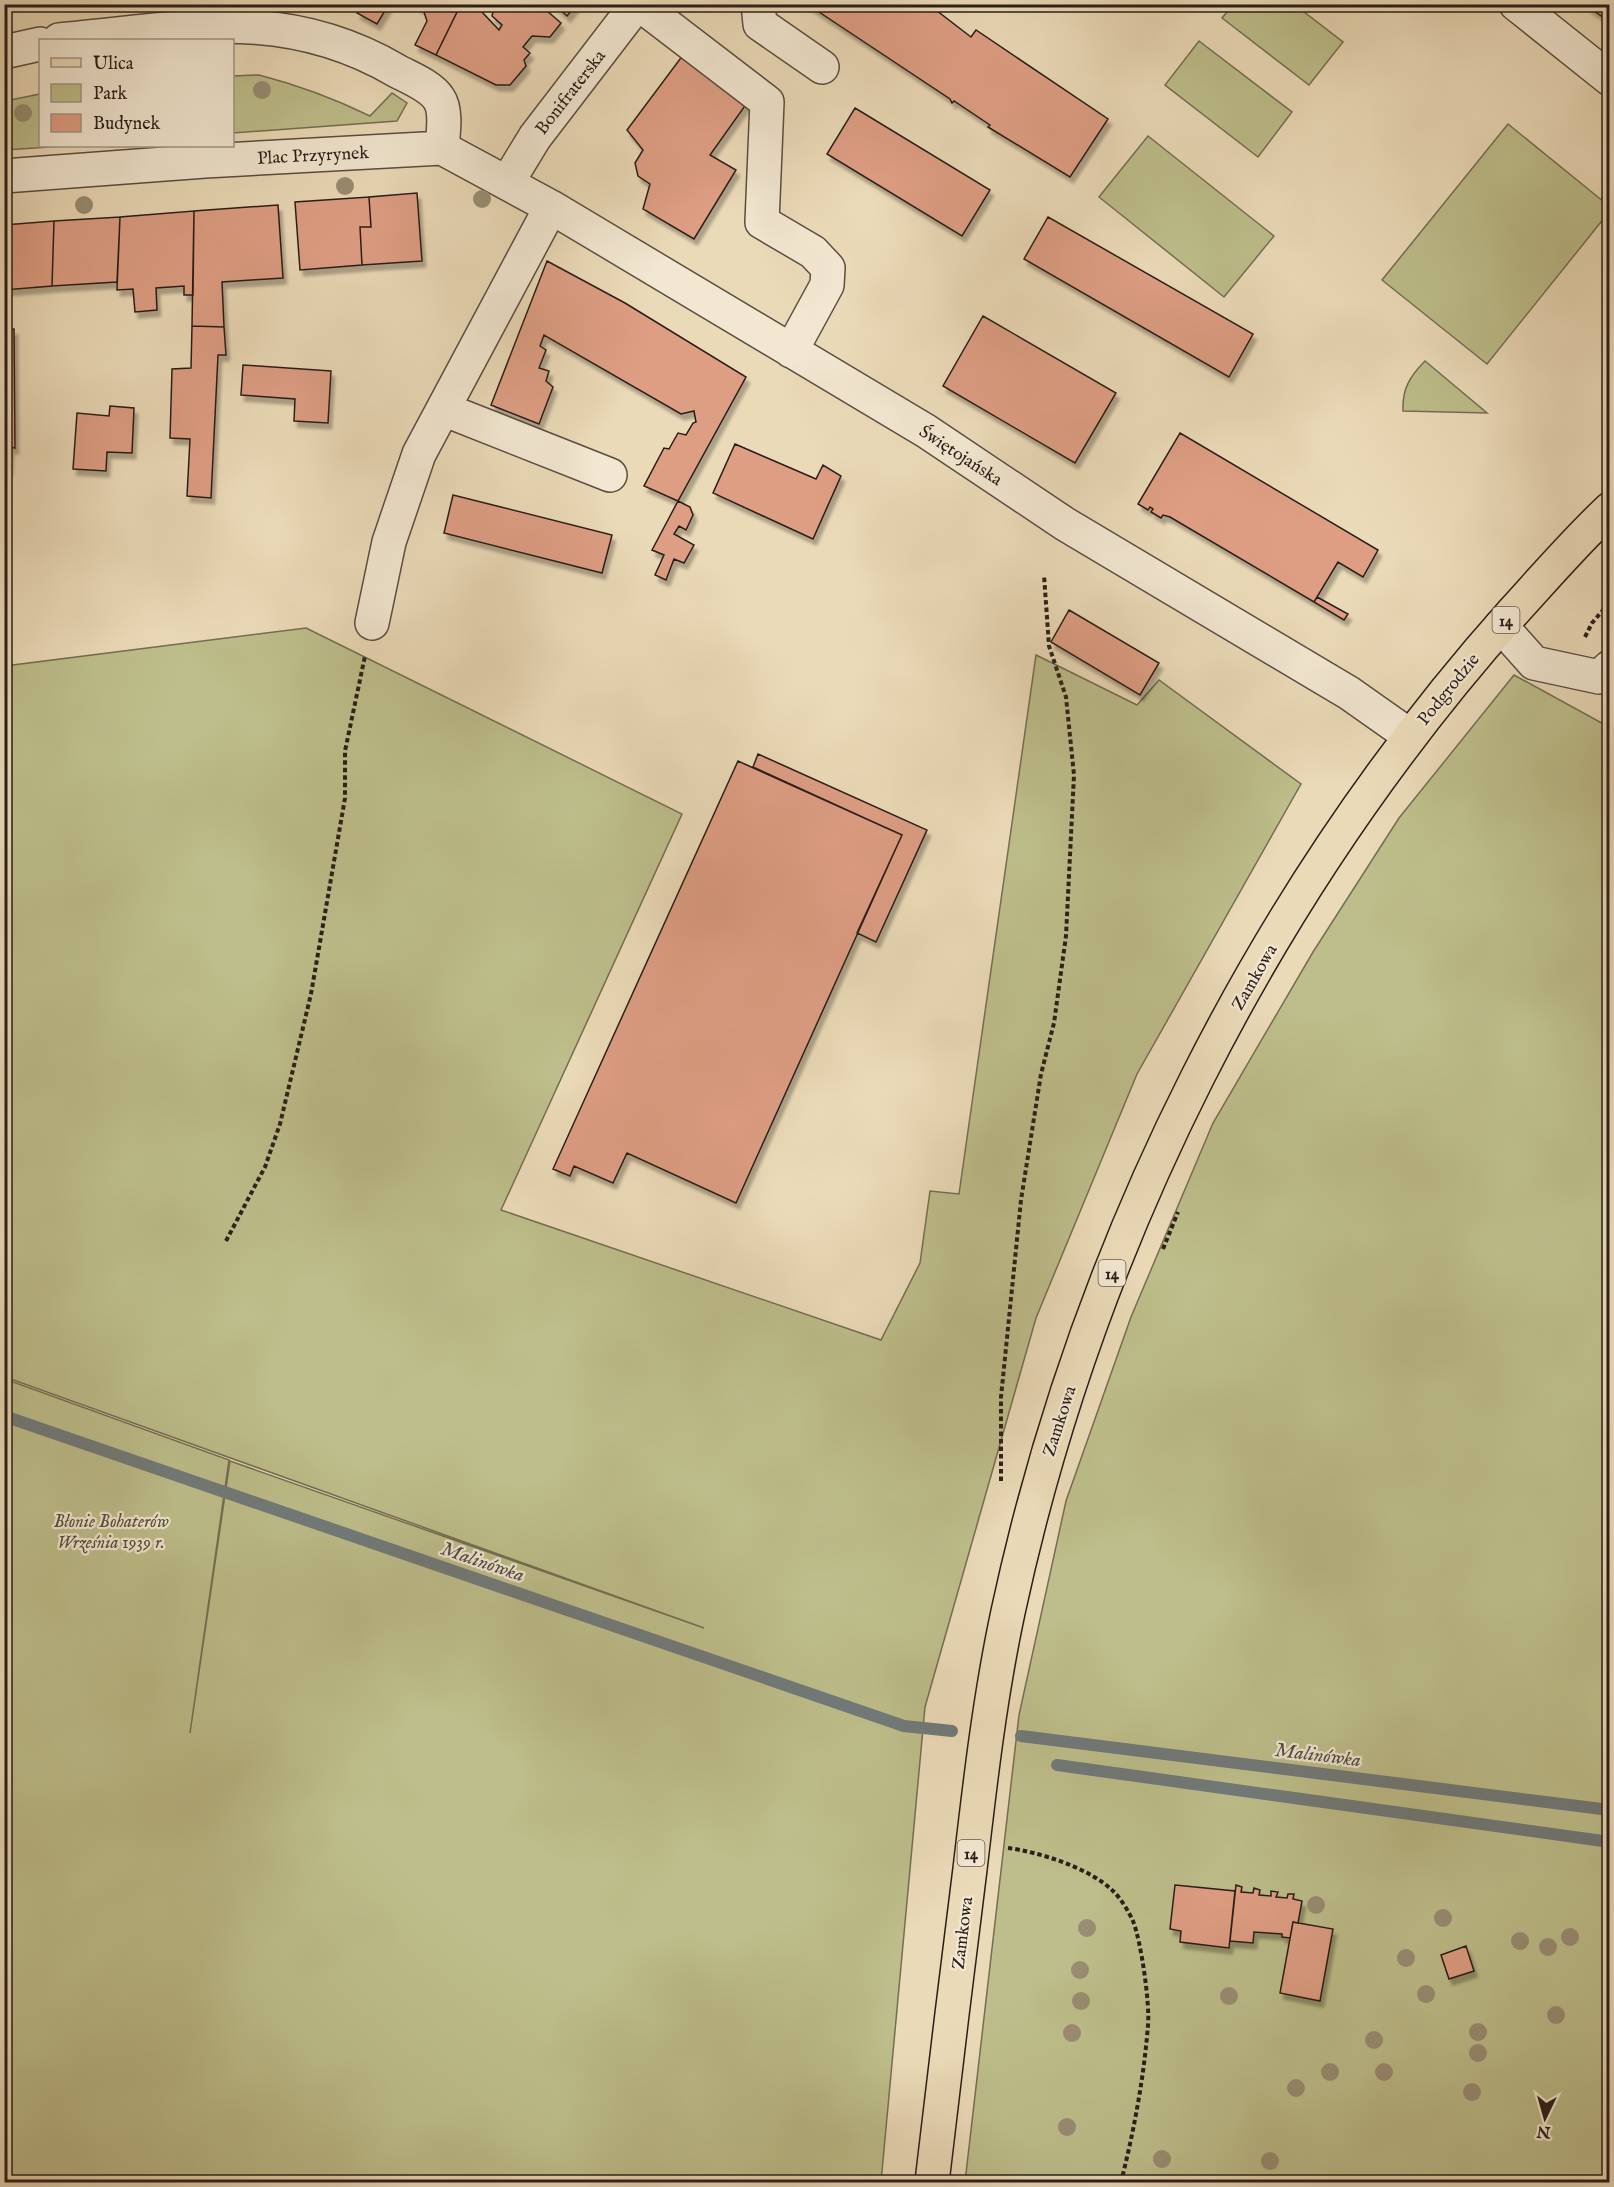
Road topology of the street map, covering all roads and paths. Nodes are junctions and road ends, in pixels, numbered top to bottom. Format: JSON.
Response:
{"nodes":[{"id":1,"x":638,"y":4,"type":"edge"},
{"id":2,"x":758,"y":4,"type":"edge"},
{"id":3,"x":1516,"y":4,"type":"edge"},
{"id":4,"x":69,"y":39,"type":"edge"},
{"id":5,"x":39,"y":44,"type":"edge"},
{"id":6,"x":4,"y":52,"type":"edge"},
{"id":7,"x":822,"y":67,"type":"dead end"},
{"id":8,"x":1610,"y":80,"type":"edge"},
{"id":9,"x":442,"y":148,"type":"junction"},
{"id":10,"x":4,"y":176,"type":"edge"},
{"id":11,"x":507,"y":183,"type":"junction"},
{"id":12,"x":551,"y":207,"type":"junction"},
{"id":13,"x":791,"y":351,"type":"junction"},
{"id":14,"x":443,"y":409,"type":"junction"},
{"id":15,"x":610,"y":476,"type":"dead end"},
{"id":16,"x":1610,"y":509,"type":"edge"},
{"id":17,"x":1044,"y":575,"type":"dead end"},
{"id":18,"x":372,"y":623,"type":"joint"},
{"id":19,"x":1501,"y":626,"type":"junction"},
{"id":20,"x":1610,"y":667,"type":"edge"},
{"id":21,"x":1410,"y":736,"type":"junction"},
{"id":22,"x":1180,"y":1207,"type":"dead end"},
{"id":23,"x":226,"y":1240,"type":"dead end"},
{"id":24,"x":1159,"y":1259,"type":"dead end"},
{"id":25,"x":1001,"y":1486,"type":"dead end"},
{"id":26,"x":973,"y":1843,"type":"junction"},
{"id":27,"x":932,"y":2182,"type":"edge"},
{"id":28,"x":1121,"y":2182,"type":"edge"}],
"edges":[{"from":1,"to":11,"type":"street","name":"Bonifraterska"},
{"from":1,"to":13,"type":"street"},
{"from":2,"to":7,"type":"street"},
{"from":3,"to":8,"type":"street"},
{"from":4,"to":9,"type":"street"},
{"from":5,"to":6,"type":"street"},
{"from":9,"to":10,"type":"street","name":"Plac Przyrynek"},
{"from":9,"to":11,"type":"street"},
{"from":11,"to":12,"type":"street","name":"Świętojańska"},
{"from":12,"to":13,"type":"street","name":"Świętojańska"},
{"from":12,"to":14,"type":"street"},
{"from":13,"to":21,"type":"street","name":"Świętojańska"},
{"from":14,"to":15,"type":"street"},
{"from":14,"to":18,"type":"street"},
{"from":16,"to":19,"type":"main road","name":"Podgrodzie","number":"14"},
{"from":17,"to":25,"type":"path"},
{"from":18,"to":23,"type":"path"},
{"from":19,"to":20,"type":"street"},
{"from":19,"to":21,"type":"main road","name":"Podgrodzie","number":"14"},
{"from":21,"to":26,"type":"main road","name":"Zamkowa","number":"14"},
{"from":22,"to":24,"type":"path"},
{"from":26,"to":27,"type":"main road","name":"Zamkowa","number":"14"},
{"from":26,"to":28,"type":"path"}]}
